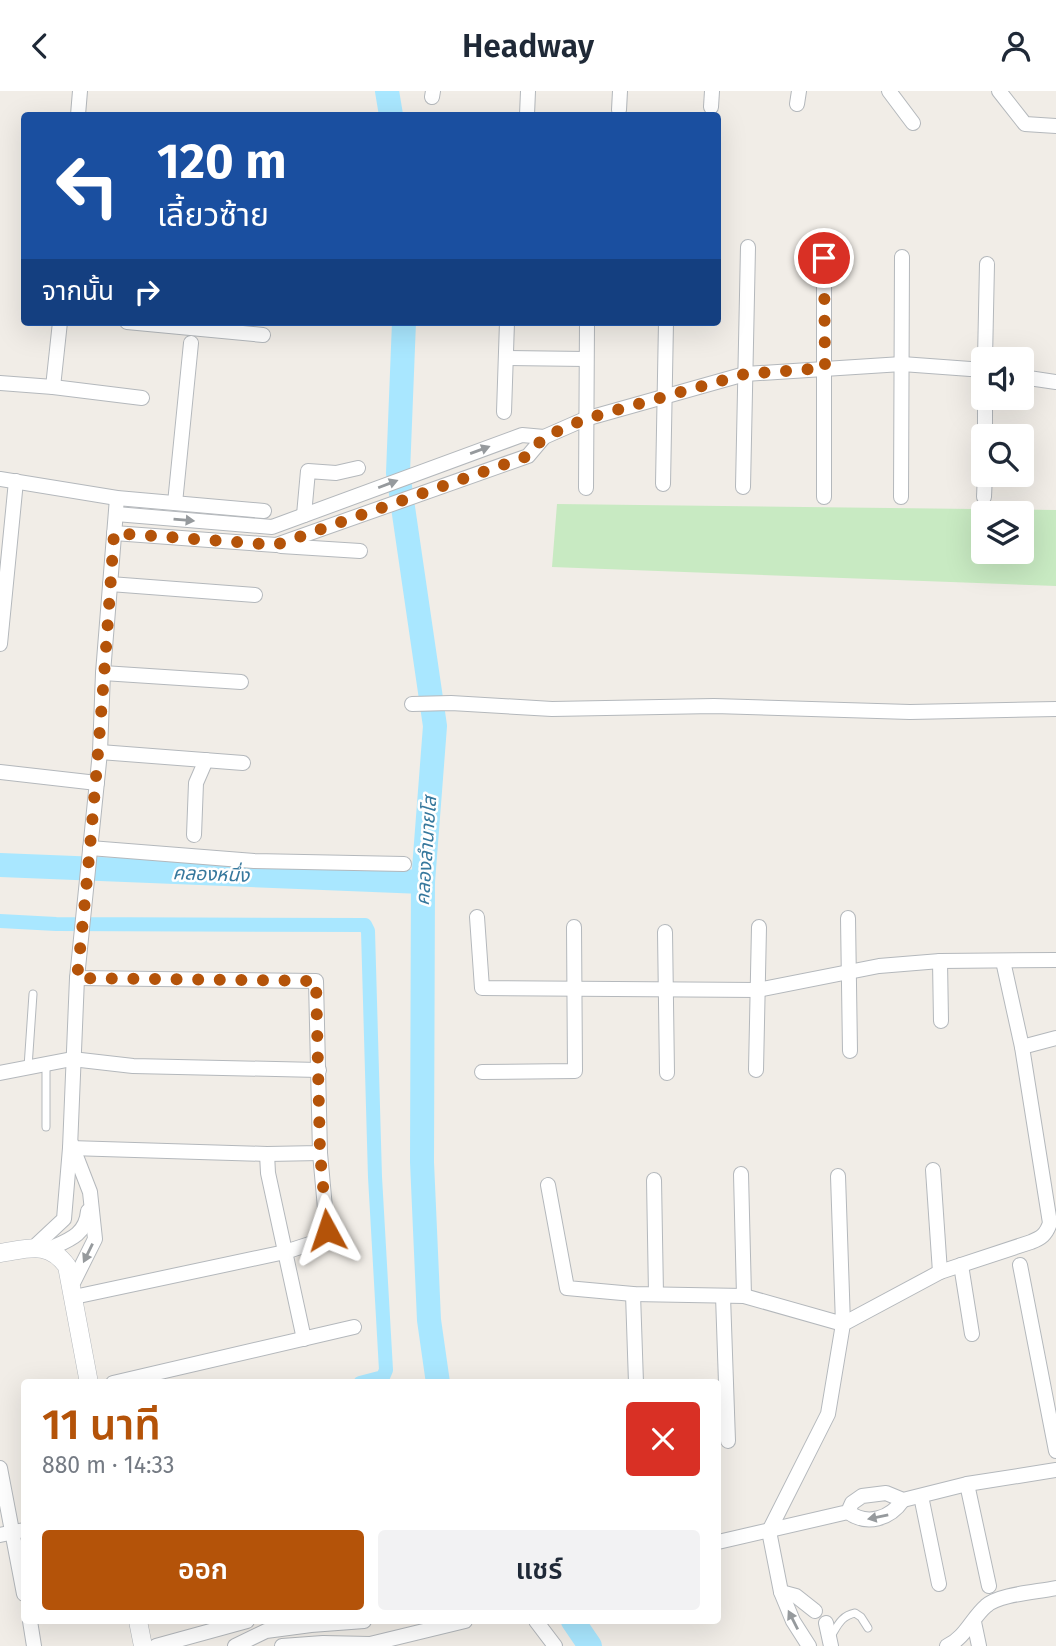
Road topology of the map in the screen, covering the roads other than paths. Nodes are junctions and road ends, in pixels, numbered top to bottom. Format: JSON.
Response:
{"nodes":[{"id":1,"x":79,"y":91,"type":"edge"},
{"id":2,"x":528,"y":91,"type":"edge"},
{"id":3,"x":620,"y":91,"type":"edge"},
{"id":4,"x":712,"y":91,"type":"edge"},
{"id":5,"x":889,"y":91,"type":"edge"},
{"id":6,"x":999,"y":91,"type":"edge"},
{"id":7,"x":711,"y":107,"type":"dead end"},
{"id":8,"x":619,"y":110,"type":"dead end"},
{"id":9,"x":78,"y":112,"type":"edge"},
{"id":10,"x":527,"y":112,"type":"edge"},
{"id":11,"x":913,"y":123,"type":"dead end"},
{"id":12,"x":1056,"y":126,"type":"edge"},
{"id":13,"x":748,"y":247,"type":"dead end"},
{"id":14,"x":902,"y":257,"type":"dead end"},
{"id":15,"x":824,"y":258,"type":"dead end"},
{"id":16,"x":987,"y":264,"type":"dead end"},
{"id":17,"x":60,"y":326,"type":"edge"},
{"id":18,"x":169,"y":326,"type":"edge"},
{"id":19,"x":507,"y":326,"type":"edge"},
{"id":20,"x":587,"y":326,"type":"edge"},
{"id":21,"x":666,"y":326,"type":"edge"},
{"id":22,"x":263,"y":335,"type":"dead end"},
{"id":23,"x":191,"y":343,"type":"dead end"},
{"id":24,"x":985,"y":347,"type":"edge"},
{"id":25,"x":506,"y":358,"type":"junction"},
{"id":26,"x":586,"y":359,"type":"junction"},
{"id":27,"x":902,"y":364,"type":"junction"},
{"id":28,"x":825,"y":368,"type":"junction"},
{"id":29,"x":971,"y":369,"type":"edge"},
{"id":30,"x":745,"y":374,"type":"junction"},
{"id":31,"x":1034,"y":379,"type":"edge"},
{"id":32,"x":0,"y":383,"type":"edge"},
{"id":33,"x":1056,"y":383,"type":"edge"},
{"id":34,"x":52,"y":387,"type":"junction"},
{"id":35,"x":664,"y":396,"type":"junction"},
{"id":36,"x":142,"y":398,"type":"dead end"},
{"id":37,"x":504,"y":412,"type":"dead end"},
{"id":38,"x":585,"y":419,"type":"junction"},
{"id":39,"x":544,"y":437,"type":"junction"},
{"id":40,"x":358,"y":468,"type":"dead end"},
{"id":41,"x":0,"y":479,"type":"edge"},
{"id":42,"x":16,"y":481,"type":"junction"},
{"id":43,"x":663,"y":484,"type":"dead end"},
{"id":44,"x":743,"y":487,"type":"dead end"},
{"id":45,"x":984,"y":487,"type":"edge"},
{"id":46,"x":586,"y":488,"type":"dead end"},
{"id":47,"x":984,"y":496,"type":"dead end"},
{"id":48,"x":901,"y":497,"type":"dead end"},
{"id":49,"x":117,"y":498,"type":"junction"},
{"id":50,"x":824,"y":498,"type":"dead end"},
{"id":51,"x":176,"y":503,"type":"junction"},
{"id":52,"x":264,"y":511,"type":"dead end"},
{"id":53,"x":116,"y":514,"type":"junction"},
{"id":54,"x":304,"y":515,"type":"junction"},
{"id":55,"x":288,"y":521,"type":"junction"},
{"id":56,"x":114,"y":533,"type":"junction"},
{"id":57,"x":296,"y":538,"type":"junction"},
{"id":58,"x":276,"y":545,"type":"junction"},
{"id":59,"x":360,"y":551,"type":"dead end"},
{"id":60,"x":110,"y":584,"type":"junction"},
{"id":61,"x":255,"y":595,"type":"dead end"},
{"id":62,"x":0,"y":644,"type":"edge"},
{"id":63,"x":103,"y":673,"type":"junction"},
{"id":64,"x":240,"y":682,"type":"dead end"},
{"id":65,"x":412,"y":704,"type":"dead end"},
{"id":66,"x":1056,"y":709,"type":"edge"},
{"id":67,"x":100,"y":752,"type":"junction"},
{"id":68,"x":206,"y":760,"type":"junction"},
{"id":69,"x":243,"y":763,"type":"dead end"},
{"id":70,"x":0,"y":772,"type":"edge"},
{"id":71,"x":97,"y":783,"type":"junction"},
{"id":72,"x":194,"y":835,"type":"dead end"},
{"id":73,"x":90,"y":852,"type":"junction"},
{"id":74,"x":404,"y":864,"type":"dead end"},
{"id":75,"x":477,"y":917,"type":"dead end"},
{"id":76,"x":848,"y":918,"type":"dead end"},
{"id":77,"x":574,"y":927,"type":"dead end"},
{"id":78,"x":760,"y":927,"type":"dead end"},
{"id":79,"x":665,"y":932,"type":"dead end"},
{"id":80,"x":1056,"y":960,"type":"edge"},
{"id":81,"x":940,"y":961,"type":"junction"},
{"id":82,"x":1003,"y":961,"type":"junction"},
{"id":83,"x":849,"y":973,"type":"junction"},
{"id":84,"x":77,"y":978,"type":"junction"},
{"id":85,"x":575,"y":989,"type":"junction"},
{"id":86,"x":665,"y":989,"type":"junction"},
{"id":87,"x":758,"y":990,"type":"junction"},
{"id":88,"x":33,"y":995,"type":"dead end"},
{"id":89,"x":941,"y":1021,"type":"dead end"},
{"id":90,"x":1056,"y":1038,"type":"edge"},
{"id":91,"x":1022,"y":1047,"type":"junction"},
{"id":92,"x":850,"y":1051,"type":"dead end"},
{"id":93,"x":72,"y":1059,"type":"junction"},
{"id":94,"x":46,"y":1064,"type":"junction"},
{"id":95,"x":28,"y":1067,"type":"junction"},
{"id":96,"x":319,"y":1070,"type":"junction"},
{"id":97,"x":756,"y":1070,"type":"dead end"},
{"id":98,"x":482,"y":1072,"type":"dead end"},
{"id":99,"x":0,"y":1073,"type":"edge"},
{"id":100,"x":667,"y":1073,"type":"dead end"},
{"id":101,"x":46,"y":1127,"type":"dead end"},
{"id":102,"x":71,"y":1146,"type":"junction"},
{"id":103,"x":320,"y":1153,"type":"junction"},
{"id":104,"x":267,"y":1154,"type":"junction"},
{"id":105,"x":933,"y":1170,"type":"dead end"},
{"id":106,"x":741,"y":1174,"type":"dead end"},
{"id":107,"x":838,"y":1176,"type":"dead end"},
{"id":108,"x":654,"y":1180,"type":"dead end"},
{"id":109,"x":548,"y":1185,"type":"dead end"},
{"id":110,"x":90,"y":1192,"type":"junction"},
{"id":111,"x":41,"y":1248,"type":"junction"},
{"id":112,"x":285,"y":1252,"type":"junction"},
{"id":113,"x":0,"y":1253,"type":"edge"},
{"id":114,"x":961,"y":1265,"type":"junction"},
{"id":115,"x":1020,"y":1265,"type":"dead end"},
{"id":116,"x":940,"y":1272,"type":"junction"},
{"id":117,"x":73,"y":1291,"type":"junction"},
{"id":118,"x":633,"y":1294,"type":"junction"},
{"id":119,"x":656,"y":1294,"type":"junction"},
{"id":120,"x":723,"y":1296,"type":"junction"},
{"id":121,"x":744,"y":1296,"type":"junction"},
{"id":122,"x":843,"y":1324,"type":"junction"},
{"id":123,"x":354,"y":1327,"type":"dead end"},
{"id":124,"x":972,"y":1334,"type":"dead end"},
{"id":125,"x":304,"y":1339,"type":"junction"},
{"id":126,"x":88,"y":1379,"type":"edge"},
{"id":127,"x":130,"y":1379,"type":"edge"},
{"id":128,"x":636,"y":1379,"type":"edge"},
{"id":129,"x":728,"y":1441,"type":"dead end"},
{"id":130,"x":1056,"y":1451,"type":"edge"},
{"id":131,"x":0,"y":1468,"type":"edge"},
{"id":132,"x":1056,"y":1470,"type":"edge"},
{"id":133,"x":968,"y":1484,"type":"junction"},
{"id":134,"x":921,"y":1496,"type":"junction"},
{"id":135,"x":903,"y":1500,"type":"junction"},
{"id":136,"x":848,"y":1512,"type":"junction"},
{"id":137,"x":769,"y":1531,"type":"junction"},
{"id":138,"x":12,"y":1533,"type":"edge"},
{"id":139,"x":721,"y":1541,"type":"edge"},
{"id":140,"x":21,"y":1579,"type":"edge"},
{"id":141,"x":939,"y":1584,"type":"dead end"},
{"id":142,"x":989,"y":1586,"type":"dead end"},
{"id":143,"x":1056,"y":1588,"type":"edge"},
{"id":144,"x":781,"y":1592,"type":"junction"},
{"id":145,"x":815,"y":1611,"type":"dead end"},
{"id":146,"x":974,"y":1622,"type":"junction"},
{"id":147,"x":30,"y":1624,"type":"edge"},
{"id":148,"x":139,"y":1624,"type":"edge"},
{"id":149,"x":236,"y":1624,"type":"edge"},
{"id":150,"x":324,"y":1624,"type":"edge"},
{"id":151,"x":453,"y":1624,"type":"edge"},
{"id":152,"x":538,"y":1624,"type":"edge"},
{"id":153,"x":868,"y":1628,"type":"dead end"},
{"id":154,"x":829,"y":1635,"type":"edge"},
{"id":155,"x":34,"y":1646,"type":"edge"},
{"id":156,"x":144,"y":1646,"type":"edge"},
{"id":157,"x":156,"y":1646,"type":"edge"},
{"id":158,"x":235,"y":1646,"type":"edge"},
{"id":159,"x":282,"y":1646,"type":"edge"},
{"id":160,"x":555,"y":1646,"type":"edge"},
{"id":161,"x":809,"y":1646,"type":"edge"},
{"id":162,"x":947,"y":1646,"type":"edge"},
{"id":163,"x":979,"y":1646,"type":"edge"}],
"edges":[{"from":1,"to":9,"type":"street"},
{"from":2,"to":10,"type":"street"},
{"from":3,"to":8,"type":"street"},
{"from":4,"to":7,"type":"street"},
{"from":5,"to":11,"type":"street"},
{"from":6,"to":12,"type":"street"},
{"from":13,"to":30,"type":"street"},
{"from":14,"to":27,"type":"street"},
{"from":15,"to":28,"type":"street"},
{"from":16,"to":24,"type":"street"},
{"from":17,"to":34,"type":"street"},
{"from":18,"to":22,"type":"street"},
{"from":19,"to":25,"type":"street"},
{"from":20,"to":26,"type":"street"},
{"from":21,"to":35,"type":"street"},
{"from":23,"to":51,"type":"street"},
{"from":25,"to":26,"type":"street"},
{"from":25,"to":37,"type":"street"},
{"from":26,"to":38,"type":"street"},
{"from":27,"to":28,"type":"street"},
{"from":27,"to":29,"type":"street"},
{"from":27,"to":48,"type":"street"},
{"from":28,"to":30,"type":"street"},
{"from":28,"to":50,"type":"street"},
{"from":30,"to":35,"type":"street"},
{"from":30,"to":44,"type":"street"},
{"from":31,"to":33,"type":"street"},
{"from":32,"to":34,"type":"street"},
{"from":34,"to":36,"type":"street"},
{"from":35,"to":38,"type":"street"},
{"from":35,"to":43,"type":"street"},
{"from":38,"to":39,"type":"street"},
{"from":38,"to":46,"type":"street"},
{"from":54,"to":39,"type":"street","one_way":true},
{"from":39,"to":57,"type":"street"},
{"from":40,"to":54,"type":"street"},
{"from":41,"to":42,"type":"street"},
{"from":42,"to":49,"type":"street"},
{"from":42,"to":62,"type":"street"},
{"from":45,"to":47,"type":"street"},
{"from":49,"to":51,"type":"street"},
{"from":49,"to":53,"type":"street"},
{"from":51,"to":52,"type":"street"},
{"from":53,"to":55,"type":"street","one_way":true},
{"from":53,"to":56,"type":"street"},
{"from":54,"to":55,"type":"street"},
{"from":55,"to":57,"type":"street"},
{"from":56,"to":58,"type":"street"},
{"from":56,"to":60,"type":"street"},
{"from":57,"to":58,"type":"street"},
{"from":58,"to":59,"type":"street"},
{"from":60,"to":61,"type":"street"},
{"from":60,"to":63,"type":"street"},
{"from":63,"to":64,"type":"street"},
{"from":63,"to":67,"type":"street"},
{"from":65,"to":66,"type":"street"},
{"from":67,"to":68,"type":"street"},
{"from":67,"to":71,"type":"street"},
{"from":68,"to":69,"type":"street"},
{"from":68,"to":72,"type":"street"},
{"from":70,"to":71,"type":"street"},
{"from":71,"to":73,"type":"street"},
{"from":73,"to":74,"type":"street"},
{"from":73,"to":84,"type":"street"},
{"from":75,"to":85,"type":"street"},
{"from":76,"to":83,"type":"street"},
{"from":77,"to":85,"type":"street"},
{"from":78,"to":87,"type":"street"},
{"from":79,"to":86,"type":"street"},
{"from":80,"to":82,"type":"street"},
{"from":81,"to":82,"type":"street"},
{"from":81,"to":83,"type":"street"},
{"from":81,"to":89,"type":"street"},
{"from":82,"to":91,"type":"street"},
{"from":83,"to":87,"type":"street"},
{"from":83,"to":92,"type":"street"},
{"from":84,"to":93,"type":"street"},
{"from":84,"to":96,"type":"street"},
{"from":85,"to":86,"type":"street"},
{"from":85,"to":98,"type":"street"},
{"from":86,"to":87,"type":"street"},
{"from":86,"to":100,"type":"street"},
{"from":87,"to":97,"type":"street"},
{"from":88,"to":95,"type":"lane"},
{"from":90,"to":91,"type":"street"},
{"from":91,"to":114,"type":"street"},
{"from":93,"to":94,"type":"street"},
{"from":93,"to":96,"type":"street"},
{"from":93,"to":102,"type":"street"},
{"from":94,"to":95,"type":"street"},
{"from":94,"to":101,"type":"lane"},
{"from":95,"to":99,"type":"street"},
{"from":96,"to":103,"type":"street"},
{"from":102,"to":104,"type":"street"},
{"from":102,"to":110,"type":"street"},
{"from":102,"to":111,"type":"street"},
{"from":103,"to":104,"type":"street"},
{"from":103,"to":112,"type":"street"},
{"from":104,"to":112,"type":"street"},
{"from":105,"to":116,"type":"street"},
{"from":106,"to":121,"type":"street"},
{"from":107,"to":122,"type":"street"},
{"from":108,"to":119,"type":"street"},
{"from":109,"to":118,"type":"street"},
{"from":110,"to":111,"type":"street"},
{"from":110,"to":117,"type":"street","one_way":true},
{"from":111,"to":113,"type":"street"},
{"from":111,"to":117,"type":"street"},
{"from":112,"to":117,"type":"street"},
{"from":112,"to":125,"type":"street"},
{"from":114,"to":116,"type":"street"},
{"from":114,"to":124,"type":"street"},
{"from":115,"to":130,"type":"street"},
{"from":116,"to":122,"type":"street"},
{"from":117,"to":126,"type":"street"},
{"from":118,"to":119,"type":"street"},
{"from":118,"to":128,"type":"street"},
{"from":119,"to":120,"type":"street"},
{"from":120,"to":121,"type":"street"},
{"from":120,"to":129,"type":"street"},
{"from":121,"to":122,"type":"street"},
{"from":122,"to":137,"type":"street"},
{"from":123,"to":125,"type":"street"},
{"from":125,"to":127,"type":"street"},
{"from":131,"to":138,"type":"street"},
{"from":132,"to":133,"type":"street"},
{"from":133,"to":134,"type":"street"},
{"from":133,"to":142,"type":"street"},
{"from":134,"to":135,"type":"street"},
{"from":134,"to":141,"type":"street"},
{"from":135,"to":136,"type":"street"},
{"from":135,"to":136,"type":"street","one_way":true},
{"from":136,"to":137,"type":"street"},
{"from":137,"to":139,"type":"street"},
{"from":137,"to":144,"type":"street"},
{"from":138,"to":140,"type":"street"},
{"from":143,"to":146,"type":"street"},
{"from":144,"to":145,"type":"street"},
{"from":161,"to":144,"type":"street","one_way":true},
{"from":146,"to":162,"type":"street"},
{"from":146,"to":163,"type":"street"},
{"from":147,"to":155,"type":"street"},
{"from":148,"to":156,"type":"street"},
{"from":149,"to":157,"type":"street"},
{"from":150,"to":158,"type":"street"},
{"from":151,"to":159,"type":"street"},
{"from":152,"to":160,"type":"street"},
{"from":153,"to":154,"type":"lane"}]}
